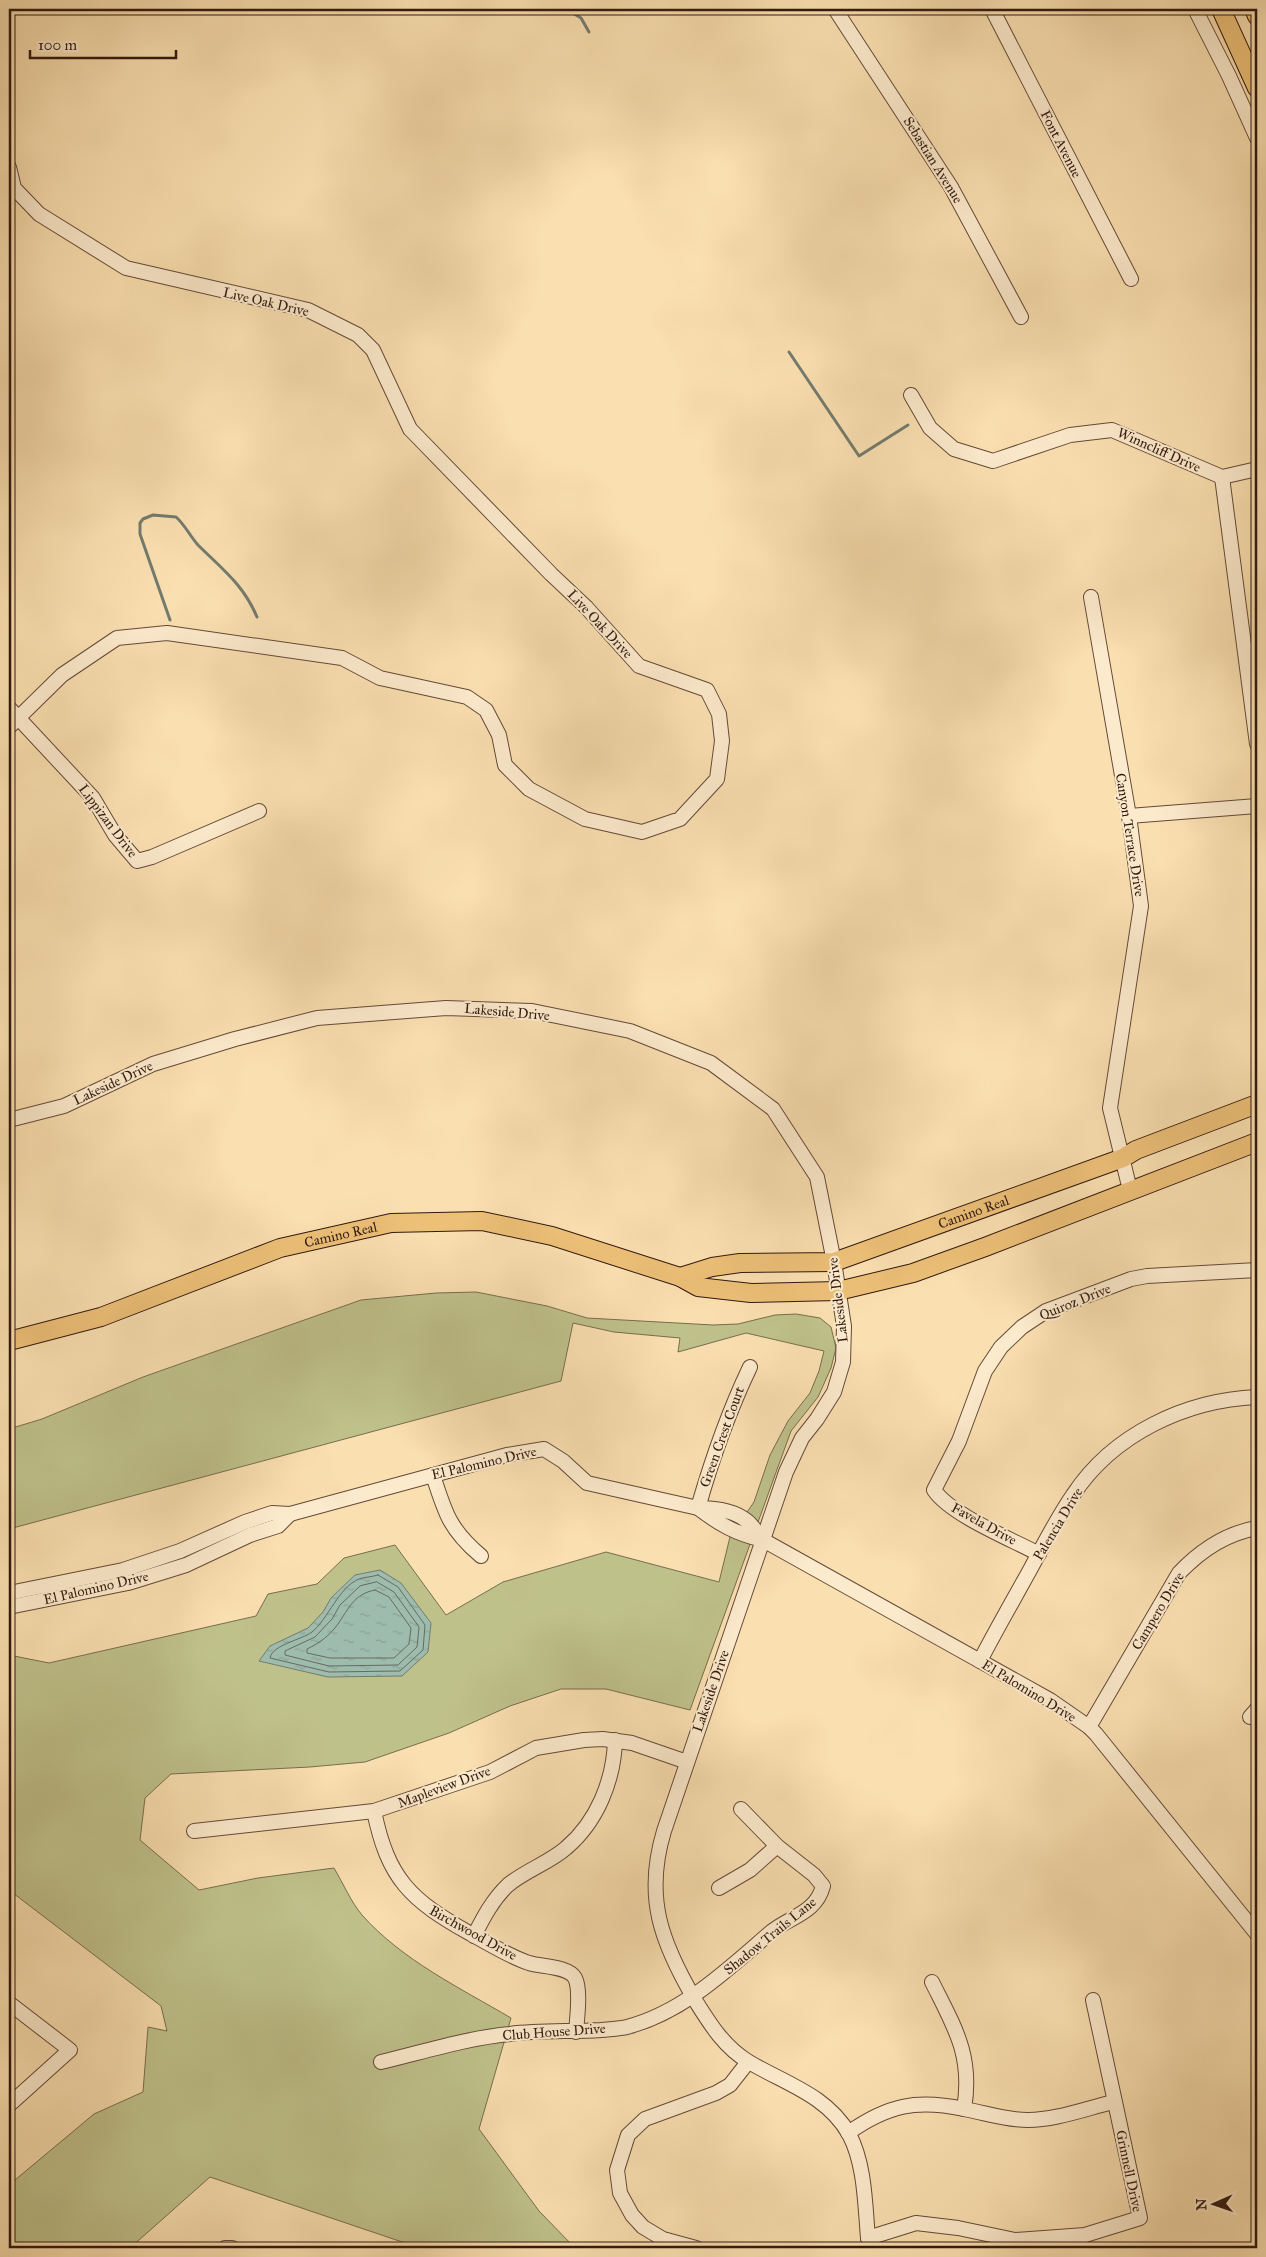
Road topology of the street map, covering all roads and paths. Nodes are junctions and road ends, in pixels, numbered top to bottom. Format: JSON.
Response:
{"nodes":[{"id":1,"x":835,"y":9,"type":"edge"},
{"id":2,"x":992,"y":9,"type":"edge"},
{"id":3,"x":1195,"y":9,"type":"edge"},
{"id":4,"x":1221,"y":9,"type":"edge"},
{"id":5,"x":1254,"y":9,"type":"edge"},
{"id":6,"x":1257,"y":16,"type":"edge"},
{"id":7,"x":1257,"y":88,"type":"edge"},
{"id":8,"x":1257,"y":138,"type":"edge"},
{"id":9,"x":9,"y":167,"type":"edge"},
{"id":10,"x":1131,"y":279,"type":"dead end"},
{"id":11,"x":1021,"y":317,"type":"dead end"},
{"id":12,"x":911,"y":395,"type":"dead end"},
{"id":13,"x":1257,"y":469,"type":"edge"},
{"id":14,"x":1222,"y":478,"type":"junction"},
{"id":15,"x":1091,"y":598,"type":"dead end"},
{"id":16,"x":13,"y":712,"type":"edge"},
{"id":17,"x":9,"y":727,"type":"edge"},
{"id":18,"x":1257,"y":744,"type":"edge"},
{"id":19,"x":1257,"y":806,"type":"edge"},
{"id":20,"x":259,"y":811,"type":"dead end"},
{"id":21,"x":1129,"y":816,"type":"junction"},
{"id":22,"x":1257,"y":1104,"type":"edge"},
{"id":23,"x":9,"y":1120,"type":"edge"},
{"id":24,"x":1257,"y":1142,"type":"edge"},
{"id":25,"x":1123,"y":1158,"type":"junction"},
{"id":26,"x":1130,"y":1190,"type":"junction"},
{"id":27,"x":834,"y":1262,"type":"junction"},
{"id":28,"x":1257,"y":1270,"type":"edge"},
{"id":29,"x":680,"y":1277,"type":"junction"},
{"id":30,"x":838,"y":1291,"type":"junction"},
{"id":31,"x":9,"y":1341,"type":"edge"},
{"id":32,"x":750,"y":1367,"type":"dead end"},
{"id":33,"x":1257,"y":1397,"type":"edge"},
{"id":34,"x":433,"y":1475,"type":"junction"},
{"id":35,"x":934,"y":1490,"type":"joint"},
{"id":36,"x":698,"y":1508,"type":"junction"},
{"id":37,"x":290,"y":1514,"type":"junction"},
{"id":38,"x":1257,"y":1528,"type":"edge"},
{"id":39,"x":763,"y":1540,"type":"junction"},
{"id":40,"x":1039,"y":1554,"type":"junction"},
{"id":41,"x":481,"y":1556,"type":"dead end"},
{"id":42,"x":9,"y":1593,"type":"edge"},
{"id":43,"x":9,"y":1607,"type":"edge"},
{"id":44,"x":980,"y":1662,"type":"junction"},
{"id":45,"x":1089,"y":1727,"type":"junction"},
{"id":46,"x":615,"y":1740,"type":"junction"},
{"id":47,"x":687,"y":1762,"type":"junction"},
{"id":48,"x":741,"y":1809,"type":"dead end"},
{"id":49,"x":374,"y":1810,"type":"junction"},
{"id":50,"x":194,"y":1831,"type":"dead end"},
{"id":51,"x":777,"y":1846,"type":"junction"},
{"id":52,"x":719,"y":1888,"type":"dead end"},
{"id":53,"x":1257,"y":1934,"type":"edge"},
{"id":54,"x":474,"y":1936,"type":"junction"},
{"id":55,"x":932,"y":1982,"type":"dead end"},
{"id":56,"x":693,"y":1996,"type":"junction"},
{"id":57,"x":1093,"y":2000,"type":"dead end"},
{"id":58,"x":9,"y":2003,"type":"edge"},
{"id":59,"x":576,"y":2032,"type":"junction"},
{"id":60,"x":381,"y":2062,"type":"dead end"},
{"id":61,"x":748,"y":2062,"type":"junction"},
{"id":62,"x":1114,"y":2102,"type":"junction"},
{"id":63,"x":9,"y":2105,"type":"edge"},
{"id":64,"x":964,"y":2109,"type":"junction"},
{"id":65,"x":848,"y":2133,"type":"junction"},
{"id":66,"x":870,"y":2243,"type":"edge"},
{"id":67,"x":226,"y":2248,"type":"edge"},
{"id":68,"x":232,"y":2248,"type":"edge"},
{"id":69,"x":696,"y":2248,"type":"edge"}],
"edges":[{"from":1,"to":11,"type":"street","name":"Sebastian Avenue"},
{"from":2,"to":10,"type":"street","name":"Font Avenue"},
{"from":3,"to":8,"type":"street"},
{"from":4,"to":7,"type":"main road"},
{"from":5,"to":6,"type":"main road"},
{"from":9,"to":16,"type":"street","name":"Live Oak Drive"},
{"from":12,"to":14,"type":"street","name":"Winncliff Drive"},
{"from":13,"to":14,"type":"street"},
{"from":14,"to":18,"type":"street"},
{"from":15,"to":21,"type":"street","name":"Canyon Terrace Drive"},
{"from":16,"to":17,"type":"street","name":"Live Oak Drive"},
{"from":16,"to":20,"type":"street","name":"Lippizan Drive"},
{"from":19,"to":21,"type":"street"},
{"from":21,"to":25,"type":"street","name":"Canyon Terrace Drive"},
{"from":22,"to":25,"type":"main road","name":"Camino Real"},
{"from":23,"to":27,"type":"street","name":"Lakeside Drive"},
{"from":24,"to":26,"type":"main road","name":"Camino Real"},
{"from":25,"to":26,"type":"street","name":"Canyon Terrace Drive"},
{"from":25,"to":27,"type":"main road","name":"Camino Real"},
{"from":26,"to":30,"type":"main road","name":"Camino Real"},
{"from":27,"to":29,"type":"main road","name":"Camino Real"},
{"from":27,"to":30,"type":"street","name":"Lakeside Drive"},
{"from":28,"to":35,"type":"street","name":"Quiroz Drive"},
{"from":29,"to":30,"type":"main road","name":"Camino Real"},
{"from":29,"to":31,"type":"main road","name":"Camino Real"},
{"from":30,"to":39,"type":"street","name":"Lakeside Drive"},
{"from":32,"to":36,"type":"street","name":"Green Crest Court"},
{"from":33,"to":40,"type":"street","name":"Palencia Drive"},
{"from":34,"to":36,"type":"street","name":"El Palomino Drive"},
{"from":34,"to":37,"type":"street","name":"El Palomino Drive"},
{"from":34,"to":41,"type":"street"},
{"from":35,"to":40,"type":"street","name":"Favela Drive"},
{"from":36,"to":39,"type":"street","name":"El Palomino Drive"},
{"from":37,"to":42,"type":"street","name":"El Palomino Drive"},
{"from":37,"to":43,"type":"street","name":"El Palomino Drive"},
{"from":38,"to":45,"type":"street","name":"Campero Drive"},
{"from":39,"to":44,"type":"street","name":"El Palomino Drive"},
{"from":39,"to":47,"type":"street","name":"Lakeside Drive"},
{"from":40,"to":44,"type":"street","name":"Palencia Drive"},
{"from":44,"to":45,"type":"street","name":"El Palomino Drive"},
{"from":45,"to":53,"type":"street","name":"El Palomino Drive"},
{"from":46,"to":47,"type":"street","name":"Mapleview Drive"},
{"from":46,"to":49,"type":"street","name":"Mapleview Drive"},
{"from":46,"to":54,"type":"street"},
{"from":47,"to":56,"type":"street","name":"Lakeside Drive"},
{"from":48,"to":51,"type":"street","name":"Shadow Trails Lane"},
{"from":49,"to":50,"type":"street","name":"Mapleview Drive"},
{"from":49,"to":54,"type":"street","name":"Birchwood Drive"},
{"from":51,"to":52,"type":"street"},
{"from":51,"to":56,"type":"street","name":"Shadow Trails Lane"},
{"from":54,"to":59,"type":"street","name":"Birchwood Drive"},
{"from":55,"to":64,"type":"street"},
{"from":56,"to":59,"type":"street","name":"Club House Drive"},
{"from":56,"to":61,"type":"street","name":"Lakeside Drive"},
{"from":57,"to":62,"type":"street","name":"Grinnell Drive"},
{"from":58,"to":63,"type":"street"},
{"from":59,"to":60,"type":"street","name":"Club House Drive"},
{"from":61,"to":65,"type":"street","name":"Lakeside Drive"},
{"from":61,"to":69,"type":"street"},
{"from":62,"to":64,"type":"street"},
{"from":62,"to":66,"type":"street","name":"Grinnell Drive"},
{"from":64,"to":65,"type":"street"},
{"from":65,"to":66,"type":"street","name":"Lakeside Drive"},
{"from":67,"to":68,"type":"street"}]}
